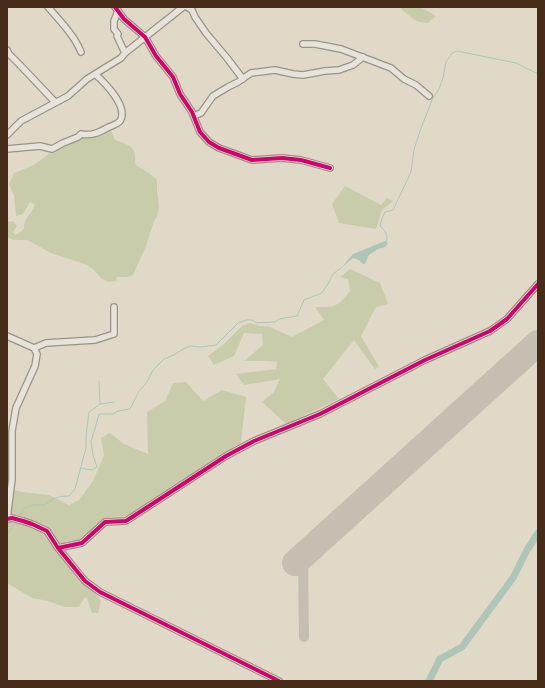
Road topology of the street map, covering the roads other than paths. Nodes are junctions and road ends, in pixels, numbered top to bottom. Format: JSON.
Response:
{"nodes":[{"id":1,"x":48,"y":7,"type":"edge"},
{"id":2,"x":183,"y":7,"type":"edge"},
{"id":3,"x":187,"y":7,"type":"edge"},
{"id":4,"x":117,"y":9,"type":"edge"},
{"id":5,"x":146,"y":37,"type":"junction"},
{"id":6,"x":303,"y":44,"type":"dead end"},
{"id":7,"x":7,"y":50,"type":"edge"},
{"id":8,"x":81,"y":52,"type":"dead end"},
{"id":9,"x":125,"y":53,"type":"junction"},
{"id":10,"x":363,"y":58,"type":"junction"},
{"id":11,"x":95,"y":74,"type":"junction"},
{"id":12,"x":243,"y":79,"type":"junction"},
{"id":13,"x":429,"y":96,"type":"dead end"},
{"id":14,"x":55,"y":102,"type":"junction"},
{"id":15,"x":194,"y":116,"type":"junction"},
{"id":16,"x":7,"y":135,"type":"edge"},
{"id":17,"x":7,"y":149,"type":"edge"},
{"id":18,"x":330,"y":168,"type":"dead end"},
{"id":19,"x":538,"y":284,"type":"edge"},
{"id":20,"x":114,"y":307,"type":"dead end"},
{"id":21,"x":7,"y":336,"type":"edge"},
{"id":22,"x":34,"y":348,"type":"junction"},
{"id":23,"x":9,"y":519,"type":"edge"},
{"id":24,"x":58,"y":548,"type":"junction"},
{"id":25,"x":279,"y":681,"type":"edge"}],
"edges":[{"from":1,"to":8,"type":"street"},
{"from":2,"to":5,"type":"street"},
{"from":3,"to":12,"type":"street"},
{"from":4,"to":5,"type":"street"},
{"from":4,"to":9,"type":"street"},
{"from":5,"to":9,"type":"street"},
{"from":5,"to":15,"type":"street"},
{"from":6,"to":10,"type":"street"},
{"from":7,"to":14,"type":"street"},
{"from":9,"to":11,"type":"street"},
{"from":10,"to":12,"type":"street"},
{"from":10,"to":13,"type":"street"},
{"from":11,"to":14,"type":"street"},
{"from":11,"to":17,"type":"street"},
{"from":12,"to":15,"type":"street"},
{"from":14,"to":16,"type":"street"},
{"from":15,"to":18,"type":"street"},
{"from":19,"to":24,"type":"street"},
{"from":20,"to":22,"type":"street"},
{"from":21,"to":22,"type":"street"},
{"from":22,"to":23,"type":"street"},
{"from":23,"to":24,"type":"street"},
{"from":24,"to":25,"type":"street"}]}
